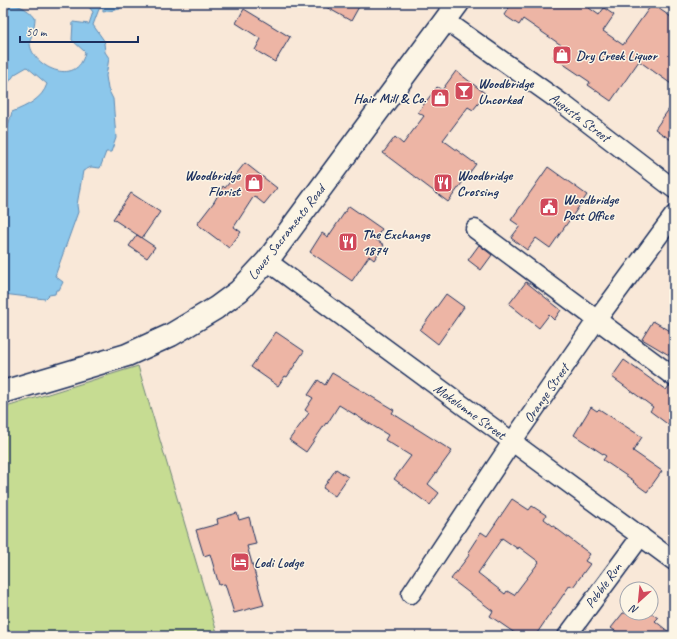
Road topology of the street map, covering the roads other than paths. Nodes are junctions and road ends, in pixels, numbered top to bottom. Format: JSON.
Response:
{"nodes":[{"id":1,"x":451,"y":11,"type":"edge"},
{"id":2,"x":674,"y":189,"type":"edge"},
{"id":3,"x":674,"y":215,"type":"edge"},
{"id":4,"x":474,"y":229,"type":"dead end"},
{"id":5,"x":267,"y":261,"type":"junction"},
{"id":6,"x":596,"y":321,"type":"junction"},
{"id":7,"x":674,"y":377,"type":"edge"},
{"id":8,"x":3,"y":392,"type":"edge"},
{"id":9,"x":512,"y":442,"type":"junction"},
{"id":10,"x":641,"y":536,"type":"junction"},
{"id":11,"x":674,"y":561,"type":"edge"},
{"id":12,"x":411,"y":594,"type":"dead end"},
{"id":13,"x":567,"y":636,"type":"edge"}],
"edges":[{"from":1,"to":2,"type":"street","name":"Augusta Street"},
{"from":1,"to":5,"type":"main road","name":"Lower Sacramento Road"},
{"from":3,"to":6,"type":"street","name":"Orange Street"},
{"from":4,"to":6,"type":"street"},
{"from":5,"to":8,"type":"main road","name":"Lower Sacramento Road"},
{"from":5,"to":9,"type":"street","name":"Mokelumne Street"},
{"from":6,"to":7,"type":"street"},
{"from":6,"to":9,"type":"street","name":"Orange Street"},
{"from":9,"to":10,"type":"street","name":"Mokelumne Street"},
{"from":9,"to":12,"type":"street","name":"Orange Street"},
{"from":10,"to":11,"type":"street","name":"Mokelumne Street"},
{"from":10,"to":13,"type":"street","name":"Pebble Run"}]}
